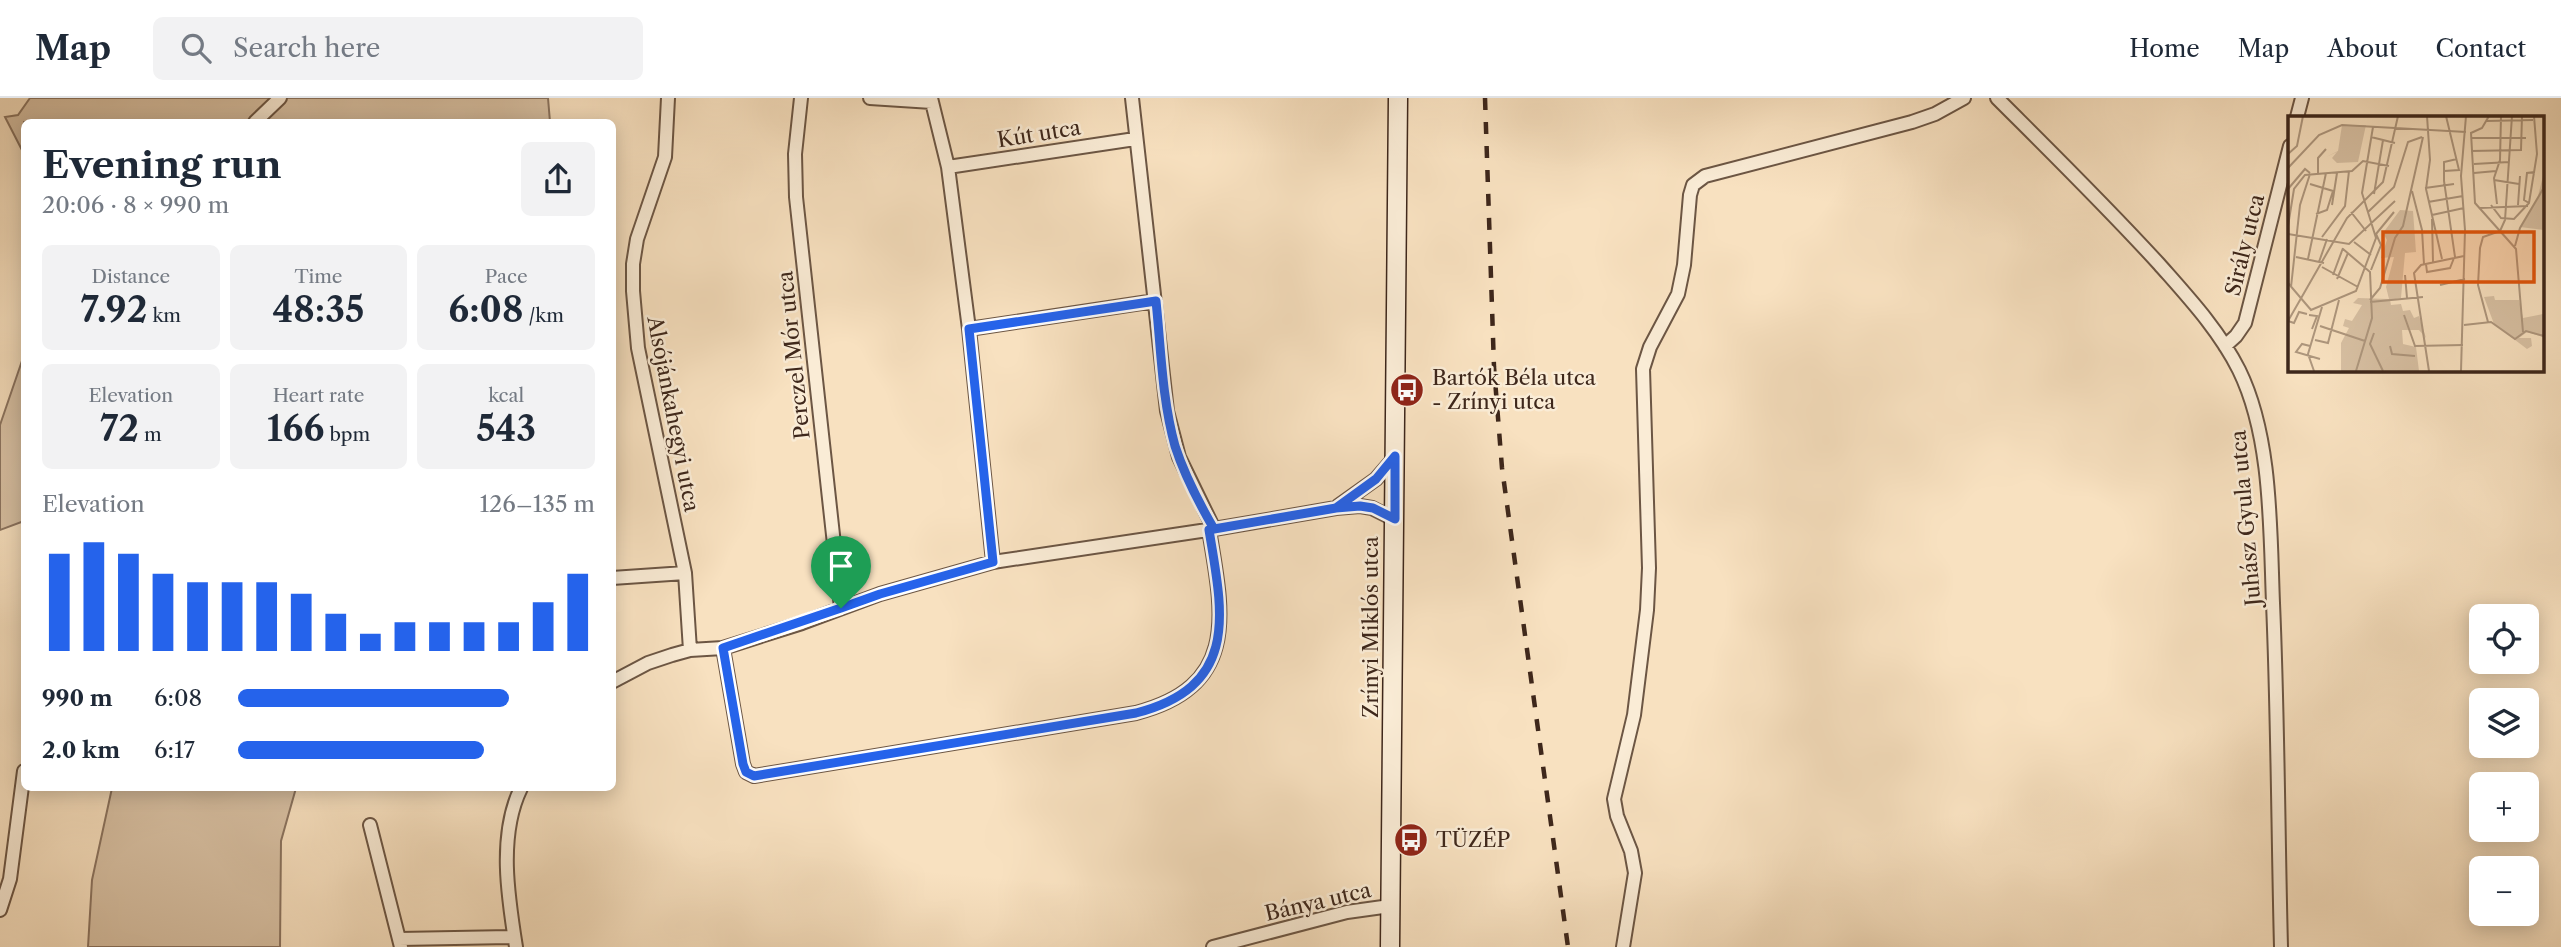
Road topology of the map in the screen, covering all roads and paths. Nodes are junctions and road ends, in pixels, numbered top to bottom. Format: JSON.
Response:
{"nodes":[{"id":1,"x":280,"y":98,"type":"edge"},
{"id":2,"x":668,"y":98,"type":"edge"},
{"id":3,"x":801,"y":98,"type":"edge"},
{"id":4,"x":870,"y":98,"type":"edge"},
{"id":5,"x":1132,"y":98,"type":"edge"},
{"id":6,"x":1398,"y":98,"type":"edge"},
{"id":7,"x":1964,"y":98,"type":"edge"},
{"id":8,"x":1997,"y":98,"type":"edge"},
{"id":9,"x":2302,"y":98,"type":"edge"},
{"id":10,"x":931,"y":100,"type":"edge"},
{"id":11,"x":2297,"y":116,"type":"edge"},
{"id":12,"x":258,"y":119,"type":"edge"},
{"id":13,"x":1135,"y":139,"type":"junction"},
{"id":14,"x":2288,"y":154,"type":"edge"},
{"id":15,"x":948,"y":167,"type":"junction"},
{"id":16,"x":1156,"y":301,"type":"junction"},
{"id":17,"x":969,"y":329,"type":"junction"},
{"id":18,"x":2225,"y":346,"type":"junction"},
{"id":19,"x":1395,"y":456,"type":"junction"},
{"id":20,"x":1336,"y":508,"type":"junction"},
{"id":21,"x":1395,"y":519,"type":"junction"},
{"id":22,"x":1212,"y":529,"type":"junction"},
{"id":23,"x":993,"y":562,"type":"junction"},
{"id":24,"x":685,"y":573,"type":"junction"},
{"id":25,"x":616,"y":578,"type":"edge"},
{"id":26,"x":841,"y":608,"type":"junction"},
{"id":27,"x":723,"y":648,"type":"junction"},
{"id":28,"x":690,"y":650,"type":"junction"},
{"id":29,"x":616,"y":680,"type":"edge"},
{"id":30,"x":21,"y":791,"type":"edge"},
{"id":31,"x":520,"y":791,"type":"edge"},
{"id":32,"x":370,"y":825,"type":"dead end"},
{"id":33,"x":1390,"y":906,"type":"junction"},
{"id":34,"x":0,"y":910,"type":"edge"},
{"id":35,"x":515,"y":942,"type":"edge"},
{"id":36,"x":400,"y":943,"type":"edge"},
{"id":37,"x":1213,"y":947,"type":"edge"},
{"id":38,"x":1390,"y":947,"type":"edge"},
{"id":39,"x":1623,"y":947,"type":"edge"},
{"id":40,"x":2281,"y":947,"type":"edge"}],
"edges":[{"from":1,"to":12,"type":"street"},
{"from":2,"to":24,"type":"street","name":"Alsójánkahegyi utca"},
{"from":3,"to":26,"type":"street","name":"Perczel Mór utca"},
{"from":4,"to":10,"type":"street"},
{"from":5,"to":13,"type":"street"},
{"from":6,"to":19,"type":"main road","name":"Zrínyi Miklós utca"},
{"from":7,"to":39,"type":"street"},
{"from":8,"to":18,"type":"street","name":"Juhász Gyula utca"},
{"from":9,"to":11,"type":"street"},
{"from":10,"to":15,"type":"street"},
{"from":13,"to":15,"type":"street","name":"Kút utca"},
{"from":13,"to":16,"type":"street"},
{"from":14,"to":18,"type":"street","name":"Sirály utca"},
{"from":15,"to":17,"type":"street"},
{"from":16,"to":17,"type":"street"},
{"from":16,"to":22,"type":"street"},
{"from":17,"to":23,"type":"street"},
{"from":18,"to":40,"type":"street","name":"Juhász Gyula utca"},
{"from":19,"to":20,"type":"street"},
{"from":19,"to":21,"type":"main road","name":"Zrínyi Miklós utca"},
{"from":20,"to":21,"type":"street"},
{"from":20,"to":22,"type":"street"},
{"from":21,"to":33,"type":"main road","name":"Zrínyi Miklós utca"},
{"from":22,"to":23,"type":"street"},
{"from":22,"to":27,"type":"street"},
{"from":23,"to":26,"type":"street"},
{"from":24,"to":25,"type":"street"},
{"from":24,"to":28,"type":"street","name":"Alsójánkahegyi utca"},
{"from":26,"to":27,"type":"street"},
{"from":27,"to":28,"type":"street"},
{"from":28,"to":29,"type":"street"},
{"from":30,"to":34,"type":"street"},
{"from":31,"to":35,"type":"street"},
{"from":32,"to":36,"type":"street"},
{"from":33,"to":37,"type":"street","name":"Bánya utca"},
{"from":33,"to":38,"type":"main road","name":"Zrínyi Miklós utca"},
{"from":35,"to":36,"type":"street"}]}
